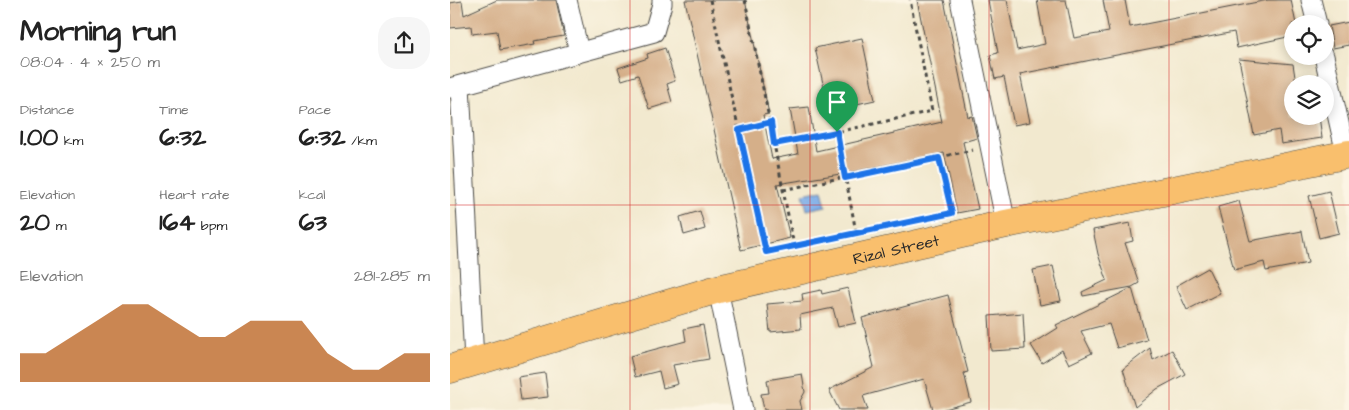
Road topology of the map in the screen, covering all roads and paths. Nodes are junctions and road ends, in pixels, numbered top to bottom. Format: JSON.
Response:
{"nodes":[{"id":1,"x":567,"y":0,"type":"edge"},
{"id":2,"x":662,"y":0,"type":"edge"},
{"id":3,"x":710,"y":0,"type":"edge"},
{"id":4,"x":745,"y":0,"type":"edge"},
{"id":5,"x":910,"y":0,"type":"edge"},
{"id":6,"x":960,"y":0,"type":"edge"},
{"id":7,"x":1311,"y":0,"type":"edge"},
{"id":8,"x":1315,"y":15,"type":"edge"},
{"id":9,"x":579,"y":52,"type":"junction"},
{"id":10,"x":1326,"y":65,"type":"edge"},
{"id":11,"x":455,"y":86,"type":"edge"},
{"id":12,"x":771,"y":122,"type":"junction"},
{"id":13,"x":739,"y":130,"type":"junction"},
{"id":14,"x":837,"y":132,"type":"junction"},
{"id":15,"x":774,"y":144,"type":"junction"},
{"id":16,"x":990,"y":147,"type":"junction"},
{"id":17,"x":1347,"y":154,"type":"edge"},
{"id":18,"x":939,"y":158,"type":"junction"},
{"id":19,"x":845,"y":178,"type":"junction"},
{"id":20,"x":783,"y":190,"type":"junction"},
{"id":21,"x":953,"y":219,"type":"dead end"},
{"id":22,"x":913,"y":220,"type":"dead end"},
{"id":23,"x":1006,"y":224,"type":"junction"},
{"id":24,"x":856,"y":232,"type":"junction"},
{"id":25,"x":857,"y":238,"type":"dead end"},
{"id":26,"x":794,"y":246,"type":"junction"},
{"id":27,"x":718,"y":289,"type":"junction"},
{"id":28,"x":462,"y":365,"type":"edge"},
{"id":29,"x":743,"y":410,"type":"edge"}],
"edges":[{"from":1,"to":9,"type":"street"},
{"from":2,"to":9,"type":"street"},
{"from":3,"to":13,"type":"path"},
{"from":4,"to":12,"type":"path"},
{"from":5,"to":14,"type":"path"},
{"from":6,"to":16,"type":"street"},
{"from":7,"to":8,"type":"street"},
{"from":9,"to":11,"type":"street"},
{"from":10,"to":17,"type":"street"},
{"from":11,"to":28,"type":"street"},
{"from":12,"to":13,"type":"path"},
{"from":12,"to":15,"type":"path"},
{"from":13,"to":26,"type":"path"},
{"from":14,"to":15,"type":"path"},
{"from":14,"to":19,"type":"path"},
{"from":15,"to":20,"type":"path"},
{"from":16,"to":18,"type":"path"},
{"from":16,"to":23,"type":"street"},
{"from":17,"to":23,"type":"highway","name":"Rizal Street"},
{"from":18,"to":19,"type":"path"},
{"from":18,"to":21,"type":"path"},
{"from":19,"to":20,"type":"path"},
{"from":19,"to":24,"type":"path"},
{"from":20,"to":26,"type":"path"},
{"from":22,"to":24,"type":"path"},
{"from":23,"to":27,"type":"highway","name":"Rizal Street"},
{"from":24,"to":25,"type":"path"},
{"from":24,"to":26,"type":"path"},
{"from":27,"to":28,"type":"highway","name":"Rizal Street"},
{"from":27,"to":29,"type":"street"}]}
